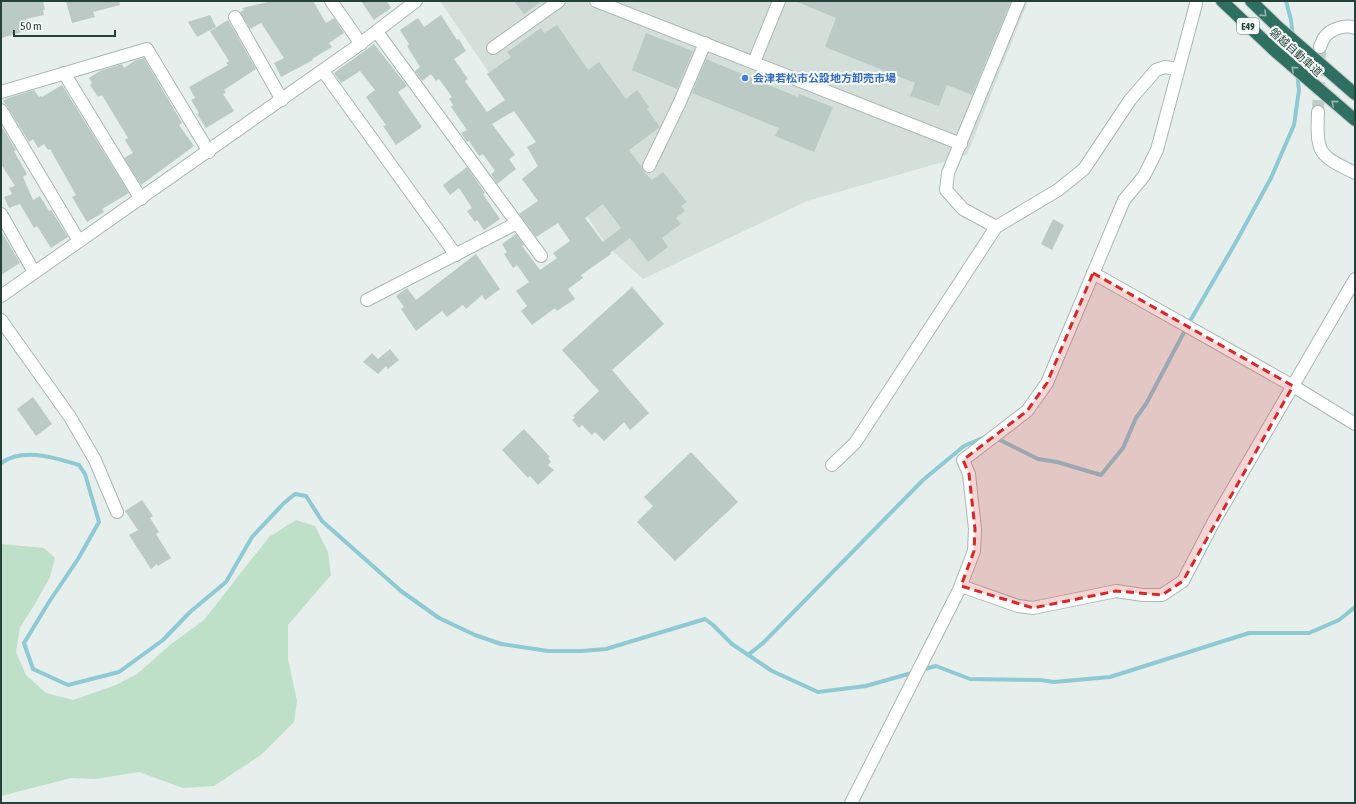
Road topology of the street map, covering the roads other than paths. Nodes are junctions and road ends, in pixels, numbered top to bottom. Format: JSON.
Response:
{"nodes":[{"id":1,"x":331,"y":1,"type":"edge"},
{"id":2,"x":416,"y":1,"type":"edge"},
{"id":3,"x":559,"y":1,"type":"edge"},
{"id":4,"x":596,"y":1,"type":"edge"},
{"id":5,"x":779,"y":1,"type":"edge"},
{"id":6,"x":1019,"y":1,"type":"edge"},
{"id":7,"x":1222,"y":1,"type":"edge"},
{"id":8,"x":1251,"y":1,"type":"edge"},
{"id":9,"x":1196,"y":4,"type":"dead end"},
{"id":10,"x":235,"y":17,"type":"dead end"},
{"id":11,"x":1355,"y":28,"type":"edge"},
{"id":12,"x":377,"y":32,"type":"junction"},
{"id":13,"x":705,"y":43,"type":"junction"},
{"id":14,"x":361,"y":44,"type":"junction"},
{"id":15,"x":493,"y":48,"type":"dead end"},
{"id":16,"x":1320,"y":48,"type":"tunnel mouth"},
{"id":17,"x":754,"y":62,"type":"junction"},
{"id":18,"x":1178,"y":69,"type":"junction"},
{"id":19,"x":323,"y":71,"type":"junction"},
{"id":20,"x":64,"y":73,"type":"junction"},
{"id":21,"x":1,"y":92,"type":"edge"},
{"id":22,"x":1355,"y":94,"type":"edge"},
{"id":23,"x":282,"y":100,"type":"junction"},
{"id":24,"x":1,"y":110,"type":"edge"},
{"id":25,"x":1318,"y":112,"type":"tunnel mouth"},
{"id":26,"x":1355,"y":120,"type":"edge"},
{"id":27,"x":961,"y":144,"type":"junction"},
{"id":28,"x":209,"y":152,"type":"junction"},
{"id":29,"x":649,"y":166,"type":"dead end"},
{"id":30,"x":1355,"y":173,"type":"edge"},
{"id":31,"x":141,"y":198,"type":"junction"},
{"id":32,"x":1,"y":214,"type":"edge"},
{"id":33,"x":517,"y":223,"type":"junction"},
{"id":34,"x":996,"y":227,"type":"junction"},
{"id":35,"x":79,"y":241,"type":"junction"},
{"id":36,"x":456,"y":254,"type":"junction"},
{"id":37,"x":541,"y":256,"type":"dead end"},
{"id":38,"x":34,"y":272,"type":"junction"},
{"id":39,"x":1093,"y":273,"type":"junction"},
{"id":40,"x":1355,"y":279,"type":"edge"},
{"id":41,"x":1,"y":296,"type":"edge"},
{"id":42,"x":368,"y":300,"type":"dead end"},
{"id":43,"x":1,"y":320,"type":"edge"},
{"id":44,"x":1293,"y":386,"type":"junction"},
{"id":45,"x":1355,"y":424,"type":"edge"},
{"id":46,"x":832,"y":466,"type":"dead end"},
{"id":47,"x":117,"y":512,"type":"dead end"},
{"id":48,"x":961,"y":586,"type":"junction"},
{"id":49,"x":851,"y":803,"type":"edge"}],
"edges":[{"from":1,"to":14,"type":"street"},
{"from":2,"to":12,"type":"street"},
{"from":3,"to":15,"type":"street"},
{"from":4,"to":13,"type":"street"},
{"from":5,"to":17,"type":"street"},
{"from":6,"to":27,"type":"street"},
{"from":26,"to":7,"type":"highway","name":"磐越自動車道","number":"E49","one_way":true},
{"from":8,"to":22,"type":"highway","name":"磐越自動車道","number":"E49","one_way":true},
{"from":9,"to":18,"type":"street"},
{"from":10,"to":23,"type":"street"},
{"from":11,"to":16,"type":"street"},
{"from":12,"to":14,"type":"street"},
{"from":12,"to":33,"type":"street"},
{"from":13,"to":17,"type":"street"},
{"from":13,"to":29,"type":"street"},
{"from":14,"to":19,"type":"street"},
{"from":17,"to":27,"type":"street"},
{"from":18,"to":34,"type":"street"},
{"from":18,"to":39,"type":"street"},
{"from":19,"to":23,"type":"street"},
{"from":19,"to":36,"type":"street"},
{"from":20,"to":21,"type":"street"},
{"from":20,"to":28,"type":"street"},
{"from":20,"to":31,"type":"street"},
{"from":23,"to":28,"type":"street"},
{"from":24,"to":35,"type":"street"},
{"from":25,"to":30,"type":"street"},
{"from":27,"to":34,"type":"street"},
{"from":28,"to":31,"type":"street"},
{"from":31,"to":35,"type":"street"},
{"from":32,"to":38,"type":"street"},
{"from":33,"to":36,"type":"street"},
{"from":33,"to":37,"type":"street"},
{"from":34,"to":46,"type":"street"},
{"from":35,"to":38,"type":"street"},
{"from":36,"to":42,"type":"street"},
{"from":38,"to":41,"type":"street"},
{"from":39,"to":44,"type":"street"},
{"from":39,"to":48,"type":"street"},
{"from":40,"to":44,"type":"street"},
{"from":43,"to":47,"type":"street"},
{"from":44,"to":45,"type":"street"},
{"from":44,"to":48,"type":"street"},
{"from":48,"to":49,"type":"street"}]}
